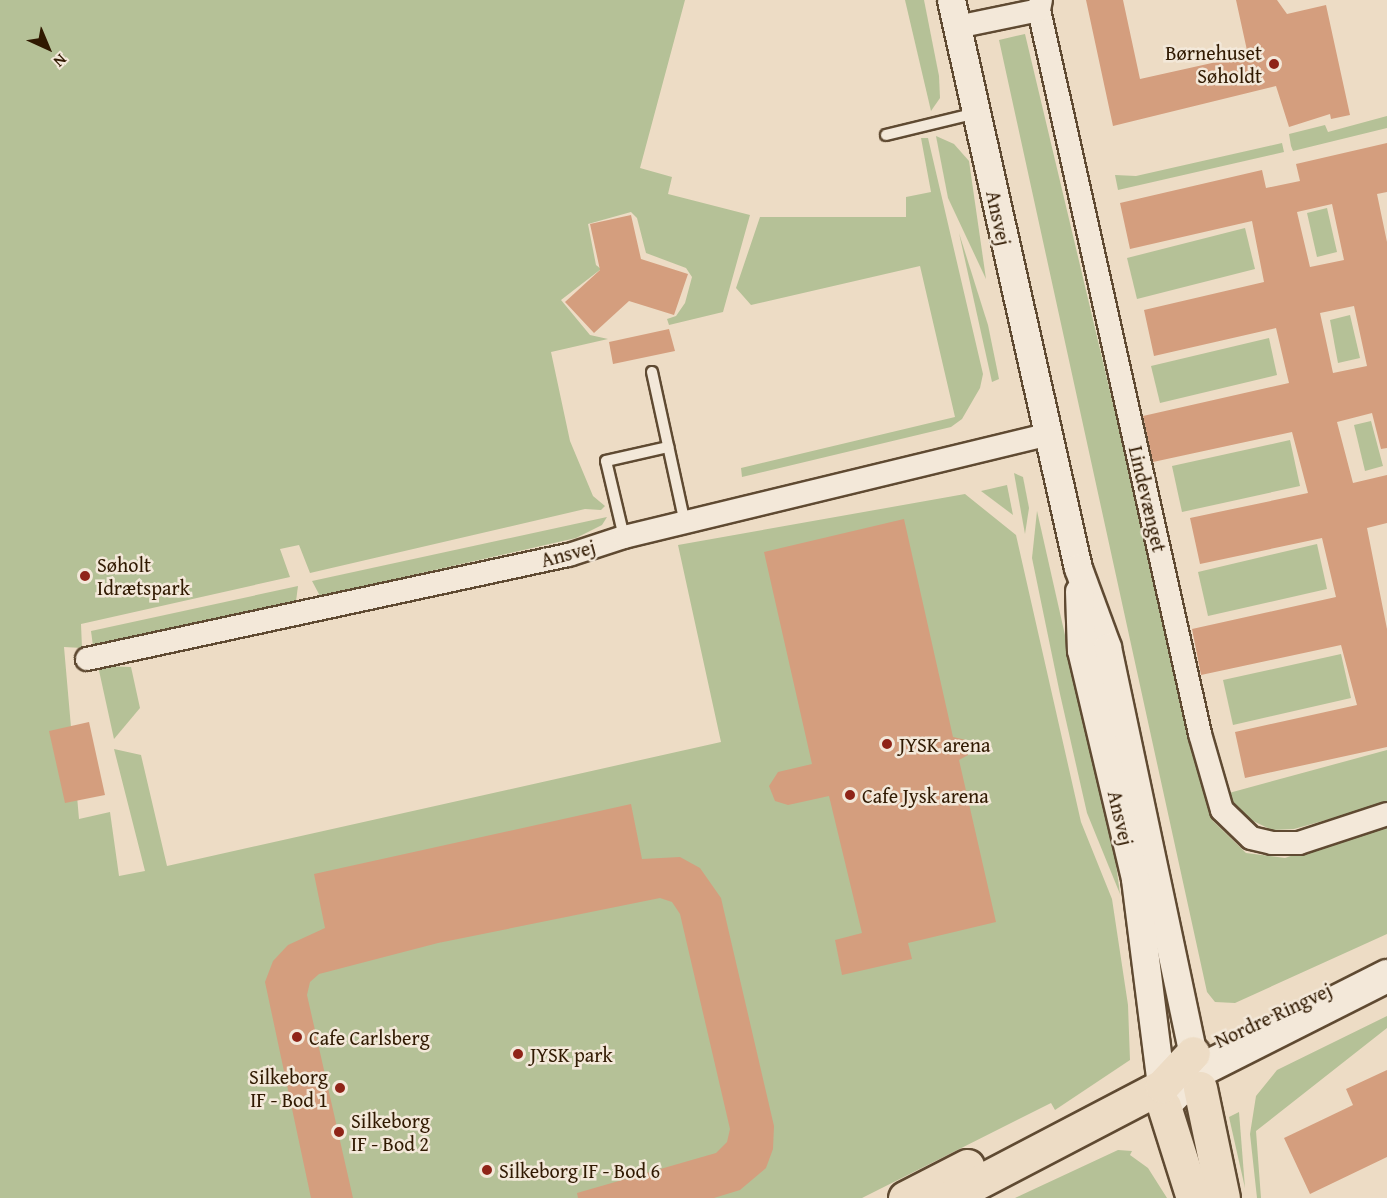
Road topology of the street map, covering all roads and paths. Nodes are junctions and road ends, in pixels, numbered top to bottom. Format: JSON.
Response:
{"nodes":[{"id":1,"x":951,"y":0,"type":"edge"},
{"id":2,"x":1040,"y":5,"type":"edge"},
{"id":3,"x":957,"y":27,"type":"junction"},
{"id":4,"x":976,"y":113,"type":"junction"},
{"id":5,"x":886,"y":135,"type":"dead end"},
{"id":6,"x":652,"y":372,"type":"dead end"},
{"id":7,"x":1046,"y":435,"type":"junction"},
{"id":8,"x":668,"y":447,"type":"junction"},
{"id":9,"x":685,"y":523,"type":"junction"},
{"id":10,"x":624,"y":537,"type":"junction"},
{"id":11,"x":1078,"y":568,"type":"junction"},
{"id":12,"x":87,"y":659,"type":"dead end"},
{"id":13,"x":1387,"y":814,"type":"edge"},
{"id":14,"x":1387,"y":960,"type":"edge"},
{"id":15,"x":1387,"y":976,"type":"edge"},
{"id":16,"x":1387,"y":996,"type":"edge"},
{"id":17,"x":1197,"y":1071,"type":"junction"},
{"id":18,"x":1162,"y":1087,"type":"junction"},
{"id":19,"x":905,"y":1198,"type":"edge"},
{"id":20,"x":948,"y":1198,"type":"edge"},
{"id":21,"x":971,"y":1198,"type":"edge"},
{"id":22,"x":1193,"y":1198,"type":"edge"},
{"id":23,"x":1223,"y":1198,"type":"edge"}],
"edges":[{"from":1,"to":3,"type":"street","name":"Ansvej"},
{"from":2,"to":3,"type":"street"},
{"from":2,"to":13,"type":"street","name":"Lindevænget"},
{"from":3,"to":4,"type":"street","name":"Ansvej"},
{"from":4,"to":5,"type":"lane"},
{"from":4,"to":7,"type":"street","name":"Ansvej"},
{"from":6,"to":8,"type":"lane"},
{"from":7,"to":9,"type":"street","name":"Ansvej"},
{"from":7,"to":11,"type":"street","name":"Ansvej"},
{"from":8,"to":9,"type":"lane"},
{"from":8,"to":10,"type":"lane"},
{"from":9,"to":10,"type":"street","name":"Ansvej"},
{"from":10,"to":12,"type":"street","name":"Ansvej"},
{"from":11,"to":17,"type":"street","name":"Ansvej"},
{"from":11,"to":18,"type":"street","name":"Ansvej"},
{"from":14,"to":17,"type":"main road","name":"Nordre Ringvej"},
{"from":15,"to":17,"type":"main road"},
{"from":16,"to":17,"type":"main road","name":"Nordre Ringvej"},
{"from":17,"to":18,"type":"main road"},
{"from":17,"to":23,"type":"main road"},
{"from":18,"to":19,"type":"main road"},
{"from":18,"to":20,"type":"main road"},
{"from":18,"to":21,"type":"main road"},
{"from":18,"to":22,"type":"main road"}]}
